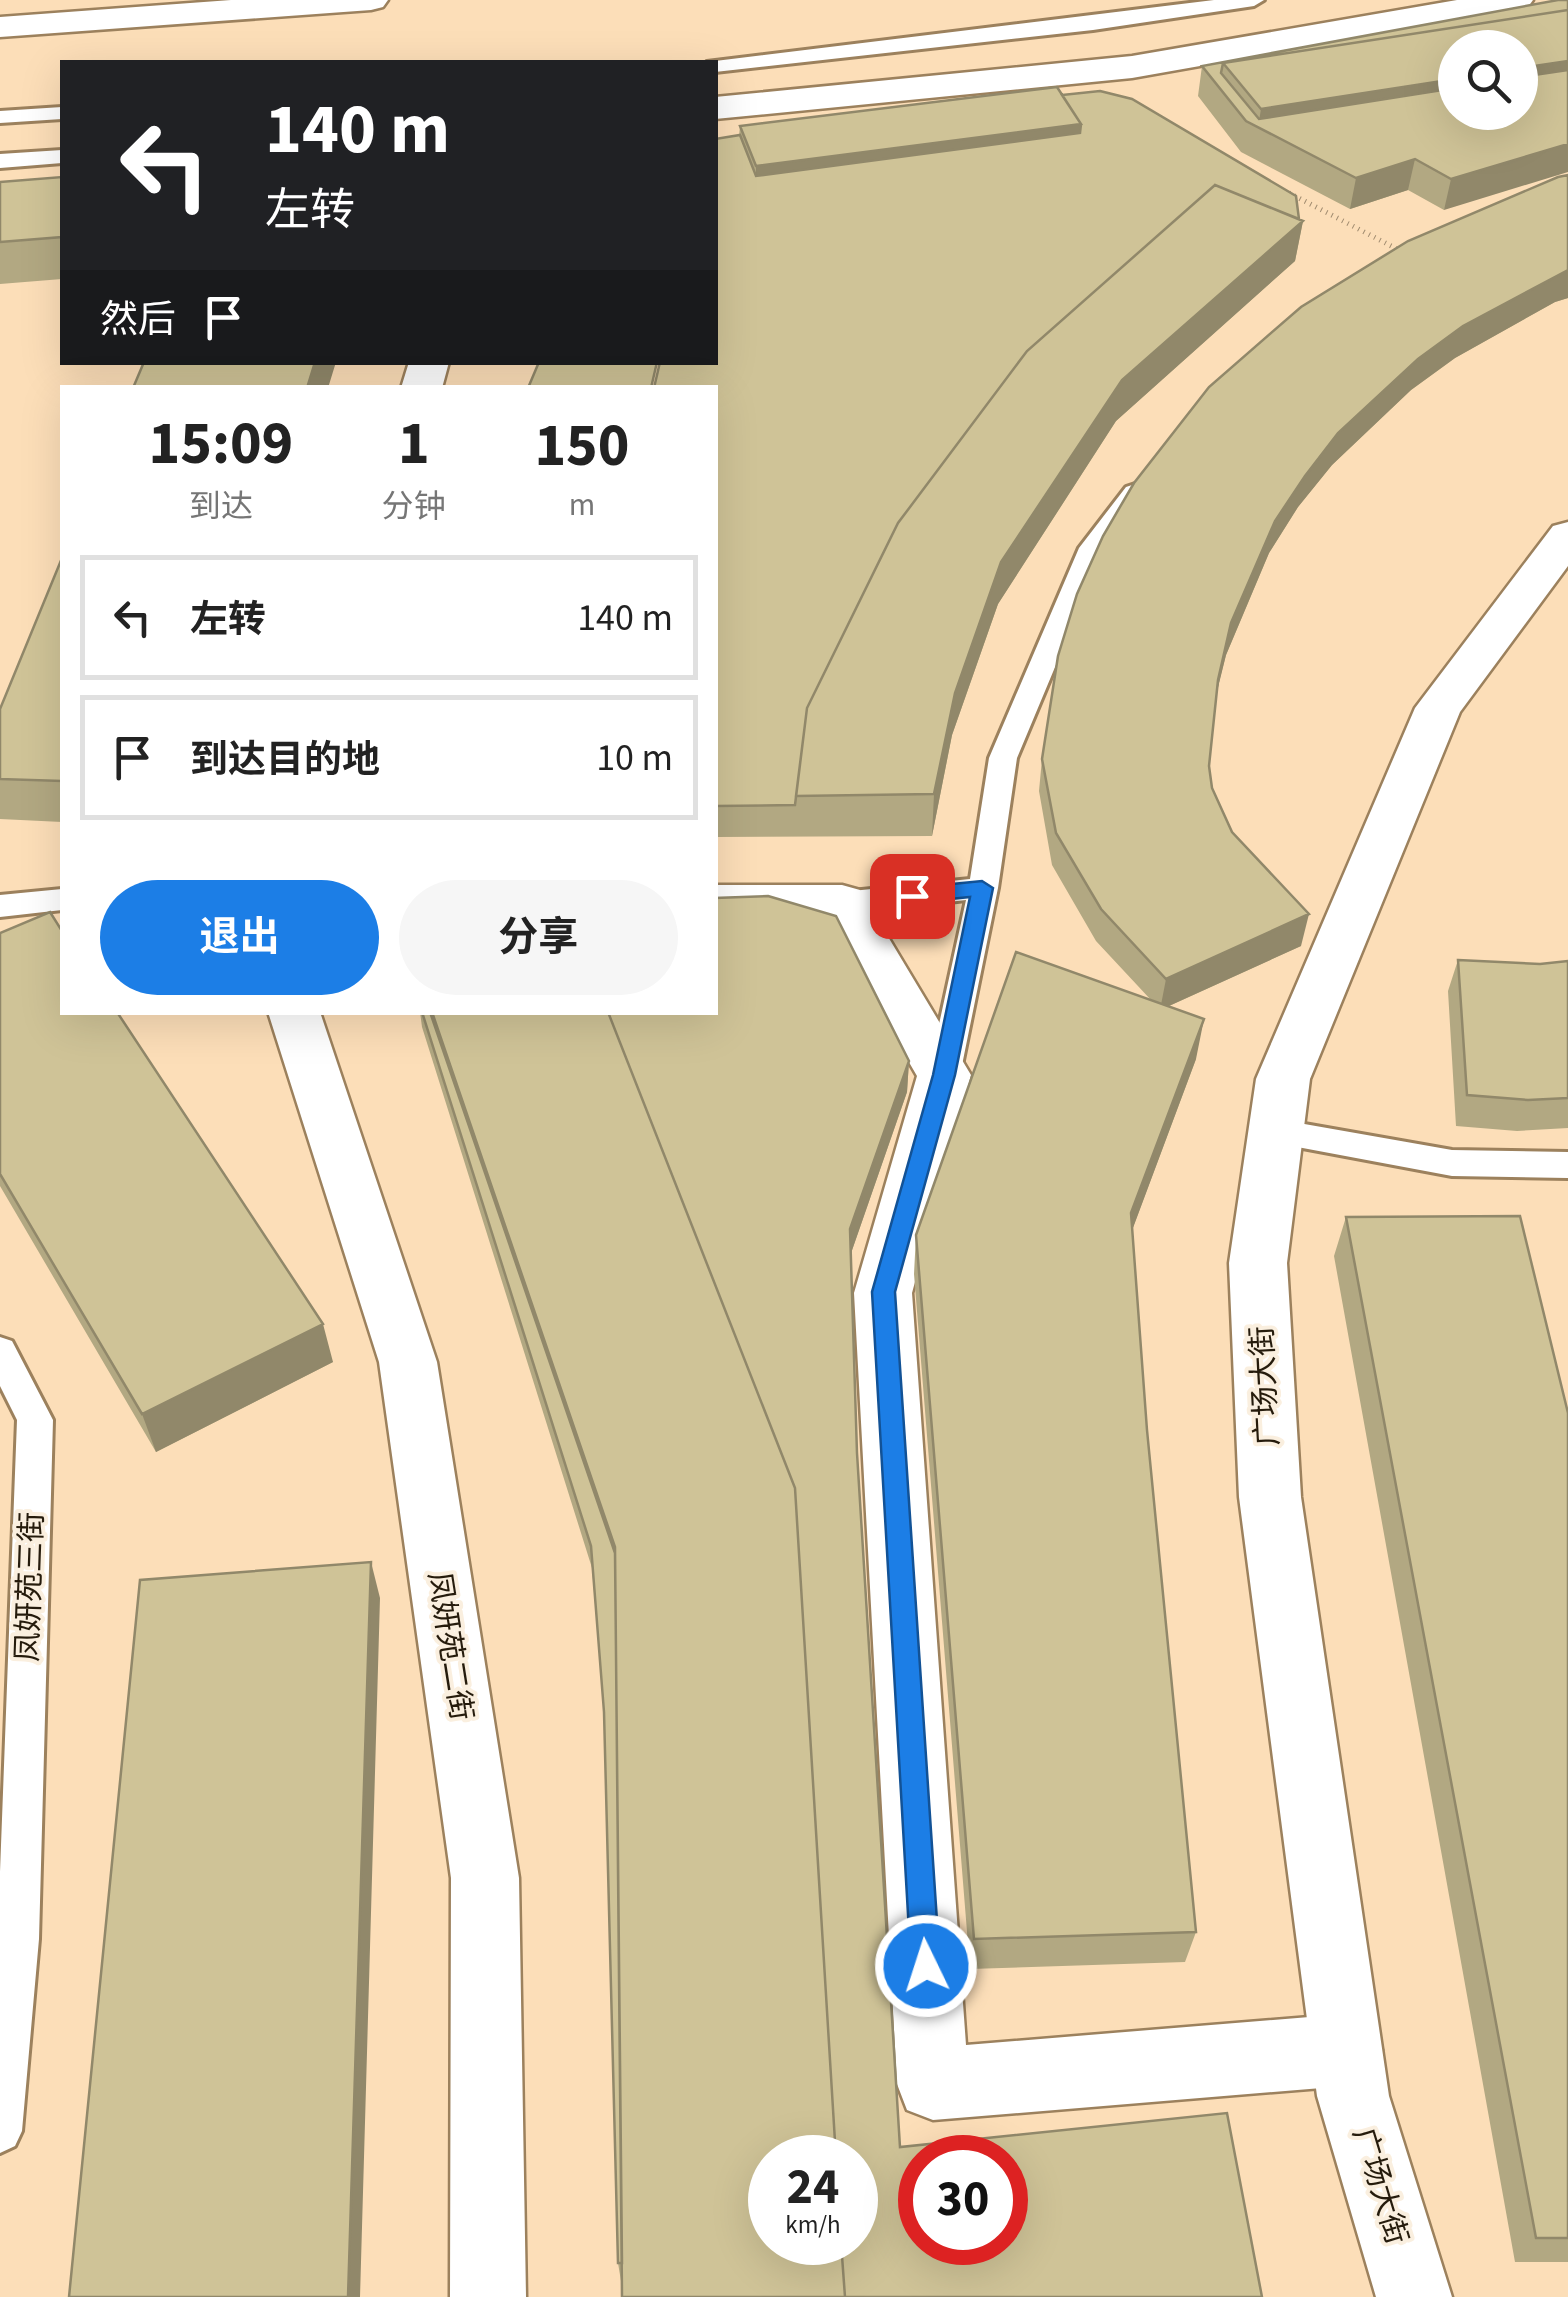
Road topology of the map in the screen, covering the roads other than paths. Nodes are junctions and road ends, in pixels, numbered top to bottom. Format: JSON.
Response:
{"nodes":[{"id":1,"x":371,"y":0,"type":"edge"},
{"id":2,"x":1254,"y":0,"type":"edge"},
{"id":3,"x":1516,"y":0,"type":"edge"},
{"id":4,"x":0,"y":27,"type":"edge"},
{"id":5,"x":718,"y":66,"type":"edge"},
{"id":6,"x":718,"y":108,"type":"edge"},
{"id":7,"x":60,"y":113,"type":"edge"},
{"id":8,"x":0,"y":117,"type":"edge"},
{"id":9,"x":60,"y":157,"type":"edge"},
{"id":10,"x":0,"y":161,"type":"edge"},
{"id":11,"x":1151,"y":471,"type":"edge"},
{"id":12,"x":1568,"y":536,"type":"edge"},
{"id":13,"x":982,"y":888,"type":"junction"},
{"id":14,"x":60,"y":900,"type":"edge"},
{"id":15,"x":842,"y":902,"type":"junction"},
{"id":16,"x":718,"y":903,"type":"edge"},
{"id":17,"x":0,"y":906,"type":"edge"},
{"id":18,"x":295,"y":1015,"type":"edge"},
{"id":19,"x":944,"y":1075,"type":"junction"},
{"id":20,"x":1276,"y":1131,"type":"junction"},
{"id":21,"x":1568,"y":1165,"type":"edge"},
{"id":22,"x":0,"y":1351,"type":"edge"},
{"id":23,"x":1346,"y":2050,"type":"junction"},
{"id":24,"x":0,"y":2131,"type":"edge"},
{"id":25,"x":488,"y":2297,"type":"edge"},
{"id":26,"x":1414,"y":2297,"type":"edge"}],
"edges":[{"from":1,"to":4,"type":"main road"},
{"from":2,"to":5,"type":"lane"},
{"from":3,"to":6,"type":"main road"},
{"from":7,"to":8,"type":"lane"},
{"from":9,"to":10,"type":"lane"},
{"from":11,"to":13,"type":"lane"},
{"from":12,"to":20,"type":"main road","name":"广场大街"},
{"from":13,"to":15,"type":"lane"},
{"from":13,"to":19,"type":"lane"},
{"from":14,"to":17,"type":"lane"},
{"from":15,"to":16,"type":"main road"},
{"from":15,"to":19,"type":"main road"},
{"from":18,"to":25,"type":"main road","name":"凤妍苑二街"},
{"from":19,"to":23,"type":"main road"},
{"from":20,"to":21,"type":"lane"},
{"from":20,"to":23,"type":"main road","name":"广场大街"},
{"from":22,"to":24,"type":"lane","name":"凤妍苑三街"},
{"from":23,"to":26,"type":"main road","name":"广场大街"}]}
